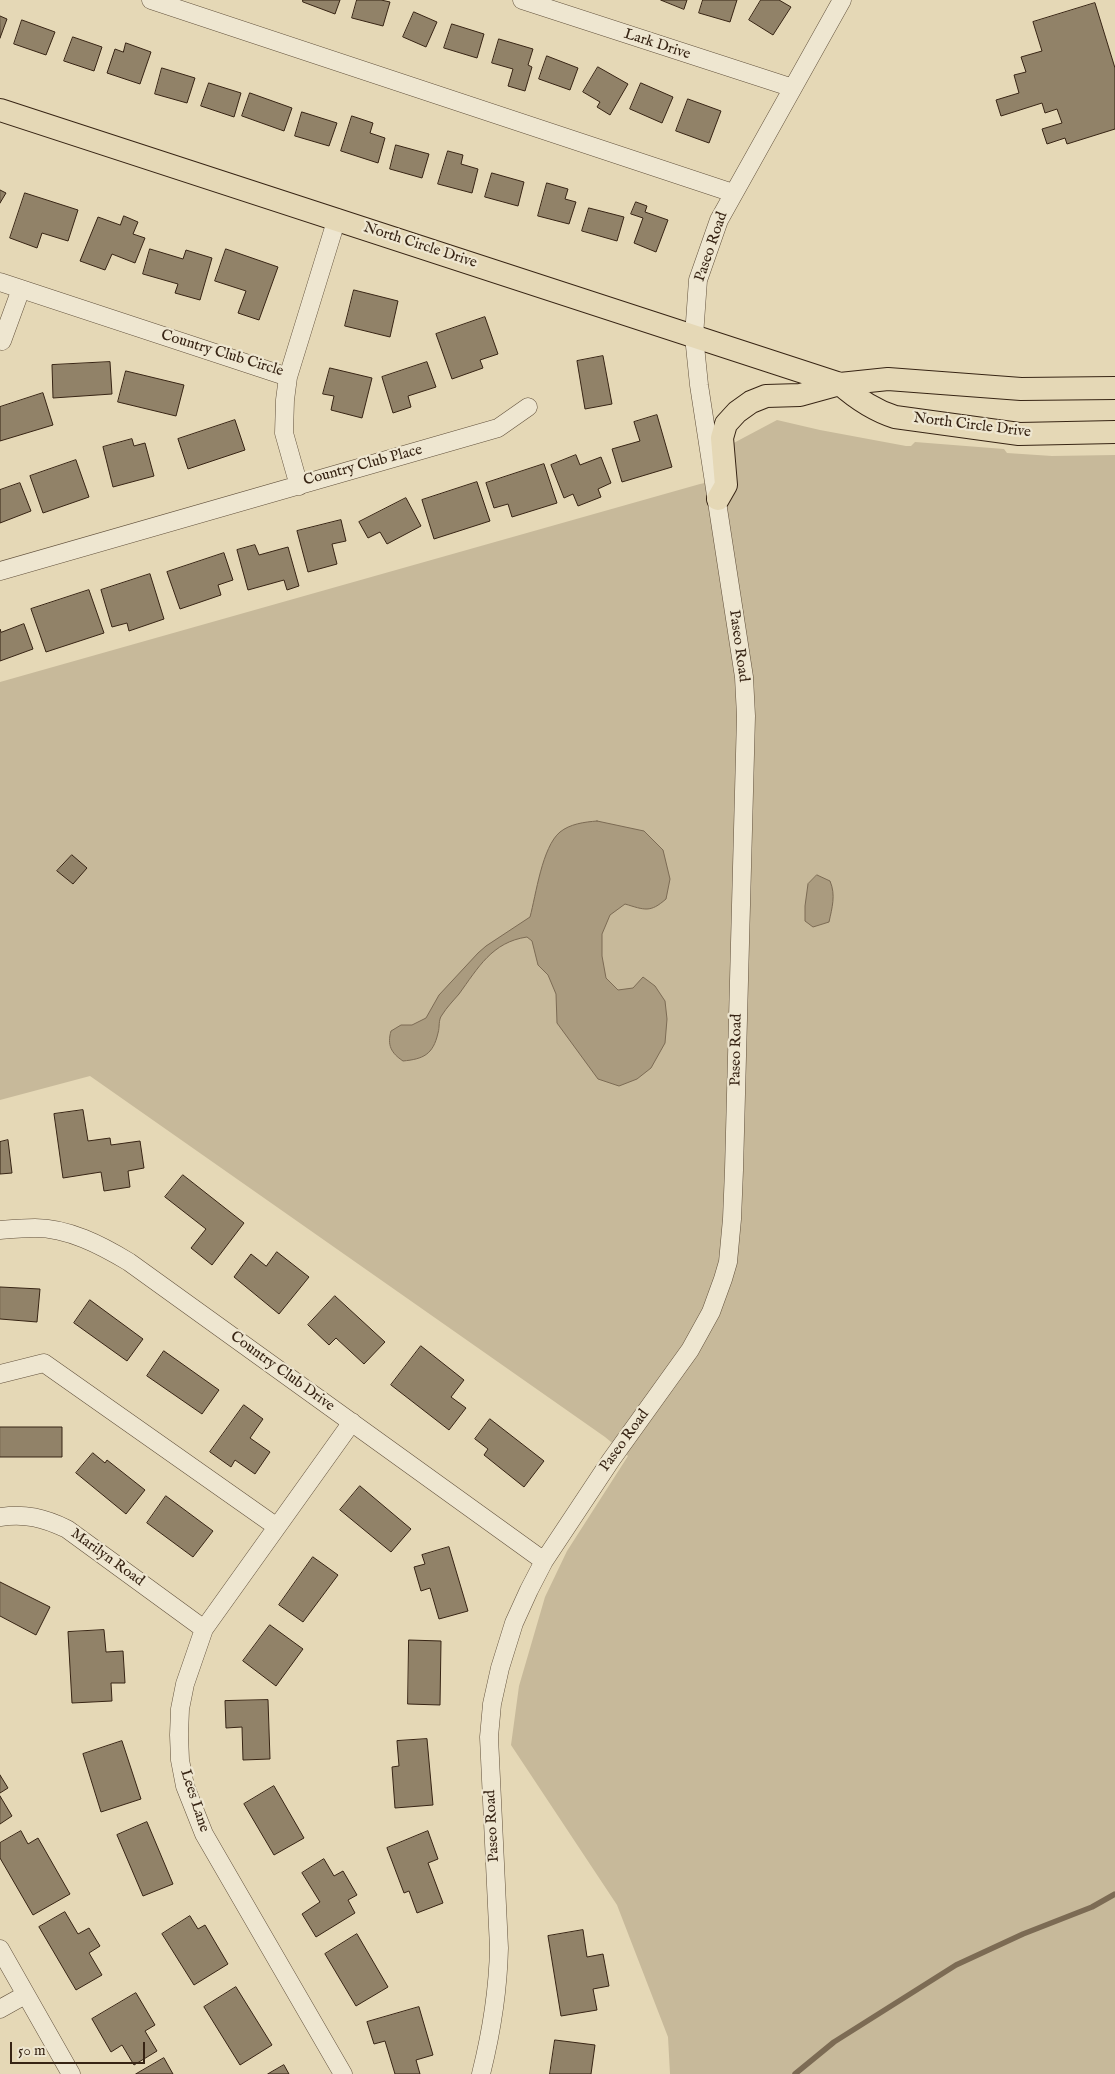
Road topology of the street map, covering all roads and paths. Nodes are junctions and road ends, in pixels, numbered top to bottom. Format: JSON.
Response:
{"nodes":[{"id":1,"x":151,"y":0,"type":"edge"},
{"id":2,"x":522,"y":0,"type":"edge"},
{"id":3,"x":842,"y":0,"type":"edge"},
{"id":4,"x":793,"y":88,"type":"junction"},
{"id":5,"x":0,"y":110,"type":"edge"},
{"id":6,"x":733,"y":193,"type":"junction"},
{"id":7,"x":337,"y":218,"type":"junction"},
{"id":8,"x":0,"y":282,"type":"edge"},
{"id":9,"x":20,"y":289,"type":"junction"},
{"id":10,"x":694,"y":336,"type":"junction"},
{"id":11,"x":2,"y":341,"type":"dead end"},
{"id":12,"x":288,"y":377,"type":"junction"},
{"id":13,"x":840,"y":384,"type":"junction"},
{"id":14,"x":1115,"y":388,"type":"edge"},
{"id":15,"x":528,"y":407,"type":"dead end"},
{"id":16,"x":1115,"y":432,"type":"edge"},
{"id":17,"x":299,"y":486,"type":"junction"},
{"id":18,"x":718,"y":499,"type":"junction"},
{"id":19,"x":0,"y":570,"type":"edge"},
{"id":20,"x":0,"y":1230,"type":"edge"},
{"id":21,"x":0,"y":1374,"type":"edge"},
{"id":22,"x":352,"y":1422,"type":"junction"},
{"id":23,"x":0,"y":1517,"type":"edge"},
{"id":24,"x":277,"y":1527,"type":"junction"},
{"id":25,"x":544,"y":1561,"type":"junction"},
{"id":26,"x":204,"y":1629,"type":"junction"},
{"id":27,"x":0,"y":1950,"type":"edge"},
{"id":28,"x":26,"y":1995,"type":"junction"},
{"id":29,"x":0,"y":2009,"type":"edge"},
{"id":30,"x":71,"y":2074,"type":"edge"},
{"id":31,"x":343,"y":2074,"type":"edge"},
{"id":32,"x":481,"y":2074,"type":"edge"}],
"edges":[{"from":1,"to":6,"type":"street"},
{"from":2,"to":4,"type":"street","name":"Lark Drive"},
{"from":3,"to":4,"type":"street","name":"Paseo Road"},
{"from":4,"to":6,"type":"street","name":"Paseo Road"},
{"from":5,"to":7,"type":"main road","name":"North Circle Drive"},
{"from":6,"to":10,"type":"street","name":"Paseo Road"},
{"from":7,"to":10,"type":"main road","name":"North Circle Drive"},
{"from":7,"to":12,"type":"street","name":"Country Club Circle"},
{"from":8,"to":9,"type":"street","name":"Country Club Circle"},
{"from":9,"to":11,"type":"street"},
{"from":9,"to":12,"type":"street","name":"Country Club Circle"},
{"from":10,"to":13,"type":"main road","name":"North Circle Drive"},
{"from":10,"to":18,"type":"street","name":"Paseo Road"},
{"from":12,"to":17,"type":"street","name":"Country Club Place"},
{"from":13,"to":14,"type":"main road","name":"North Circle Drive"},
{"from":13,"to":16,"type":"main road","name":"North Circle Drive"},
{"from":13,"to":18,"type":"main road"},
{"from":15,"to":17,"type":"street","name":"Country Club Place"},
{"from":17,"to":19,"type":"street"},
{"from":18,"to":25,"type":"street","name":"Paseo Road"},
{"from":20,"to":22,"type":"street","name":"Country Club Drive"},
{"from":21,"to":24,"type":"street"},
{"from":22,"to":24,"type":"street","name":"Lees Lane"},
{"from":22,"to":25,"type":"street","name":"Country Club Drive"},
{"from":23,"to":26,"type":"street","name":"Marilyn Road"},
{"from":24,"to":26,"type":"street","name":"Lees Lane"},
{"from":25,"to":32,"type":"street","name":"Paseo Road"},
{"from":26,"to":31,"type":"street","name":"Lees Lane"},
{"from":27,"to":28,"type":"street"},
{"from":28,"to":29,"type":"street"},
{"from":28,"to":30,"type":"street"}]}
